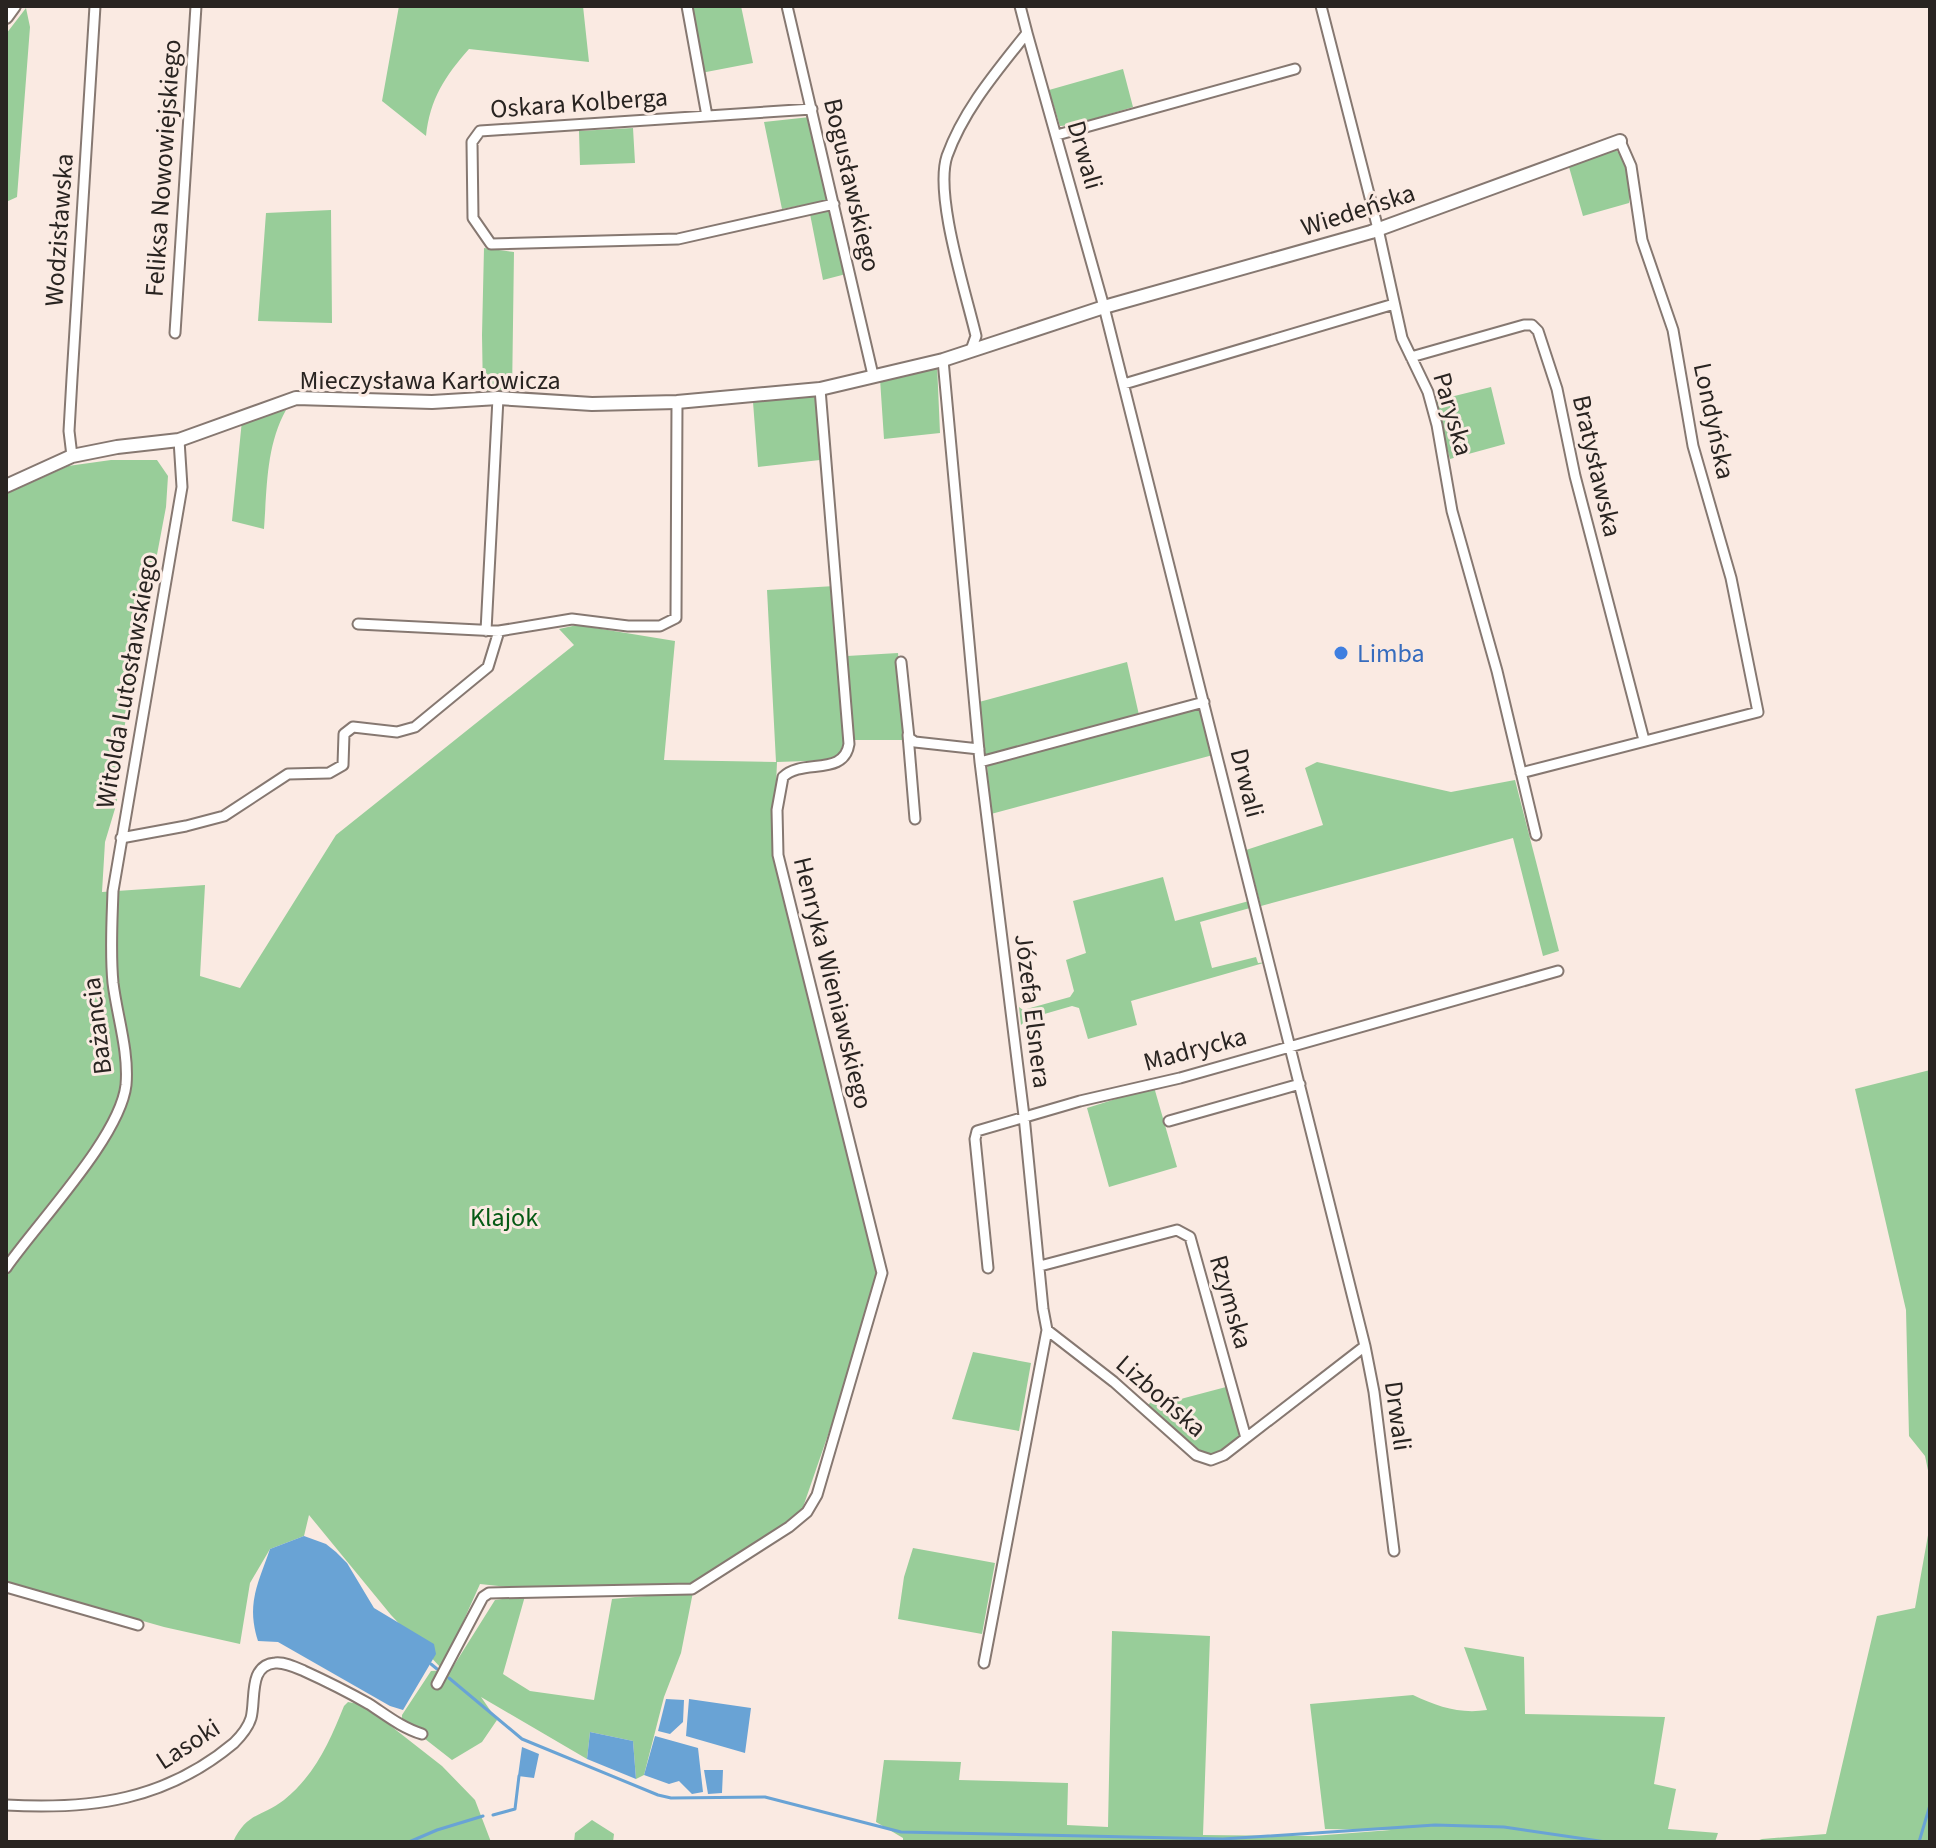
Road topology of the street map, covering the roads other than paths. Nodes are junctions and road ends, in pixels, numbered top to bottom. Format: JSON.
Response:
{"nodes":[{"id":1,"x":14,"y":6,"type":"edge"},
{"id":2,"x":95,"y":6,"type":"edge"},
{"id":3,"x":196,"y":6,"type":"edge"},
{"id":4,"x":687,"y":6,"type":"edge"},
{"id":5,"x":787,"y":6,"type":"edge"},
{"id":6,"x":1020,"y":6,"type":"edge"},
{"id":7,"x":1321,"y":6,"type":"edge"},
{"id":8,"x":6,"y":17,"type":"edge"},
{"id":9,"x":1027,"y":33,"type":"junction"},
{"id":10,"x":1295,"y":69,"type":"dead end"},
{"id":11,"x":812,"y":109,"type":"junction"},
{"id":12,"x":707,"y":116,"type":"junction"},
{"id":13,"x":1057,"y":135,"type":"junction"},
{"id":14,"x":1620,"y":141,"type":"joint"},
{"id":15,"x":834,"y":204,"type":"junction"},
{"id":16,"x":1378,"y":229,"type":"junction"},
{"id":17,"x":1394,"y":304,"type":"junction"},
{"id":18,"x":1104,"y":307,"type":"junction"},
{"id":19,"x":175,"y":333,"type":"dead end"},
{"id":20,"x":971,"y":350,"type":"junction"},
{"id":21,"x":1411,"y":357,"type":"junction"},
{"id":22,"x":943,"y":360,"type":"junction"},
{"id":23,"x":873,"y":375,"type":"junction"},
{"id":24,"x":1124,"y":384,"type":"junction"},
{"id":25,"x":820,"y":389,"type":"junction"},
{"id":26,"x":498,"y":398,"type":"junction"},
{"id":27,"x":677,"y":402,"type":"junction"},
{"id":28,"x":179,"y":440,"type":"junction"},
{"id":29,"x":72,"y":456,"type":"junction"},
{"id":30,"x":6,"y":486,"type":"edge"},
{"id":31,"x":358,"y":624,"type":"dead end"},
{"id":32,"x":486,"y":631,"type":"junction"},
{"id":33,"x":499,"y":631,"type":"junction"},
{"id":34,"x":901,"y":662,"type":"dead end"},
{"id":35,"x":1204,"y":702,"type":"junction"},
{"id":36,"x":908,"y":735,"type":"junction"},
{"id":37,"x":1644,"y":740,"type":"junction"},
{"id":38,"x":979,"y":749,"type":"junction"},
{"id":39,"x":980,"y":762,"type":"junction"},
{"id":40,"x":1521,"y":773,"type":"junction"},
{"id":41,"x":915,"y":819,"type":"dead end"},
{"id":42,"x":1536,"y":835,"type":"dead end"},
{"id":43,"x":121,"y":838,"type":"junction"},
{"id":44,"x":1558,"y":971,"type":"dead end"},
{"id":45,"x":1291,"y":1046,"type":"junction"},
{"id":46,"x":1300,"y":1084,"type":"junction"},
{"id":47,"x":1024,"y":1116,"type":"junction"},
{"id":48,"x":1169,"y":1121,"type":"dead end"},
{"id":49,"x":1040,"y":1266,"type":"junction"},
{"id":50,"x":6,"y":1268,"type":"edge"},
{"id":51,"x":988,"y":1268,"type":"dead end"},
{"id":52,"x":1047,"y":1330,"type":"junction"},
{"id":53,"x":1365,"y":1346,"type":"junction"},
{"id":54,"x":1246,"y":1438,"type":"junction"},
{"id":55,"x":1394,"y":1551,"type":"dead end"},
{"id":56,"x":6,"y":1587,"type":"edge"},
{"id":57,"x":138,"y":1625,"type":"dead end"},
{"id":58,"x":984,"y":1663,"type":"dead end"},
{"id":59,"x":437,"y":1684,"type":"dead end"},
{"id":60,"x":422,"y":1734,"type":"dead end"},
{"id":61,"x":6,"y":1805,"type":"edge"}],
"edges":[{"from":1,"to":8,"type":"street"},
{"from":2,"to":29,"type":"street","name":"Wodzisławska"},
{"from":3,"to":19,"type":"street","name":"Feliksa Nowowiejskiego"},
{"from":4,"to":12,"type":"street"},
{"from":5,"to":11,"type":"street","name":"Bogusławskiego"},
{"from":6,"to":9,"type":"street"},
{"from":7,"to":16,"type":"street","name":"Paryska"},
{"from":9,"to":13,"type":"street","name":"Drwali"},
{"from":9,"to":20,"type":"street"},
{"from":10,"to":13,"type":"street"},
{"from":11,"to":12,"type":"street","name":"Oskara Kolberga"},
{"from":11,"to":15,"type":"street","name":"Bogusławskiego"},
{"from":12,"to":15,"type":"street","name":"Oskara Kolberga"},
{"from":13,"to":18,"type":"street","name":"Drwali"},
{"from":14,"to":16,"type":"street","name":"Wiedeńska"},
{"from":14,"to":37,"type":"street","name":"Londyńska"},
{"from":15,"to":23,"type":"street","name":"Bogusławskiego"},
{"from":16,"to":17,"type":"street","name":"Paryska"},
{"from":16,"to":18,"type":"street","name":"Wiedeńska"},
{"from":17,"to":21,"type":"street","name":"Paryska"},
{"from":17,"to":24,"type":"street"},
{"from":18,"to":20,"type":"street","name":"Wiedeńska"},
{"from":18,"to":24,"type":"street","name":"Drwali"},
{"from":20,"to":22,"type":"street"},
{"from":21,"to":37,"type":"street","name":"Bratysławska"},
{"from":21,"to":40,"type":"street","name":"Paryska"},
{"from":22,"to":23,"type":"street"},
{"from":22,"to":38,"type":"street","name":"Józefa Elsnera"},
{"from":23,"to":25,"type":"street"},
{"from":24,"to":35,"type":"street","name":"Drwali"},
{"from":25,"to":27,"type":"street","name":"Mieczysława Karłowicza"},
{"from":25,"to":59,"type":"street","name":"Henryka Wieniawskiego"},
{"from":26,"to":27,"type":"street","name":"Mieczysława Karłowicza"},
{"from":26,"to":28,"type":"street","name":"Mieczysława Karłowicza"},
{"from":26,"to":32,"type":"street"},
{"from":27,"to":33,"type":"street"},
{"from":28,"to":29,"type":"street","name":"Mieczysława Karłowicza"},
{"from":28,"to":43,"type":"street","name":"Witolda Lutosławskiego"},
{"from":29,"to":30,"type":"street","name":"Mieczysława Karłowicza"},
{"from":31,"to":32,"type":"street"},
{"from":32,"to":33,"type":"street"},
{"from":33,"to":43,"type":"street","name":"Witolda Lutosławskiego"},
{"from":34,"to":36,"type":"street"},
{"from":35,"to":39,"type":"street"},
{"from":35,"to":45,"type":"street","name":"Drwali"},
{"from":36,"to":38,"type":"street"},
{"from":36,"to":41,"type":"street"},
{"from":37,"to":40,"type":"street"},
{"from":38,"to":39,"type":"street","name":"Józefa Elsnera"},
{"from":39,"to":47,"type":"street","name":"Józefa Elsnera"},
{"from":40,"to":42,"type":"street","name":"Paryska"},
{"from":43,"to":50,"type":"street","name":"Bażancia"},
{"from":44,"to":45,"type":"street","name":"Madrycka"},
{"from":45,"to":46,"type":"street","name":"Drwali"},
{"from":45,"to":47,"type":"street","name":"Madrycka"},
{"from":46,"to":48,"type":"street"},
{"from":46,"to":53,"type":"street","name":"Drwali"},
{"from":47,"to":49,"type":"street","name":"Józefa Elsnera"},
{"from":47,"to":51,"type":"street","name":"Madrycka"},
{"from":49,"to":52,"type":"street","name":"Józefa Elsnera"},
{"from":49,"to":54,"type":"street","name":"Rzymska"},
{"from":52,"to":54,"type":"street","name":"Lizbońska"},
{"from":52,"to":58,"type":"street","name":"Józefa Elsnera"},
{"from":53,"to":54,"type":"street","name":"Lizbońska"},
{"from":53,"to":55,"type":"street","name":"Drwali"},
{"from":56,"to":57,"type":"street"},
{"from":60,"to":61,"type":"street","name":"Lasoki"}]}
